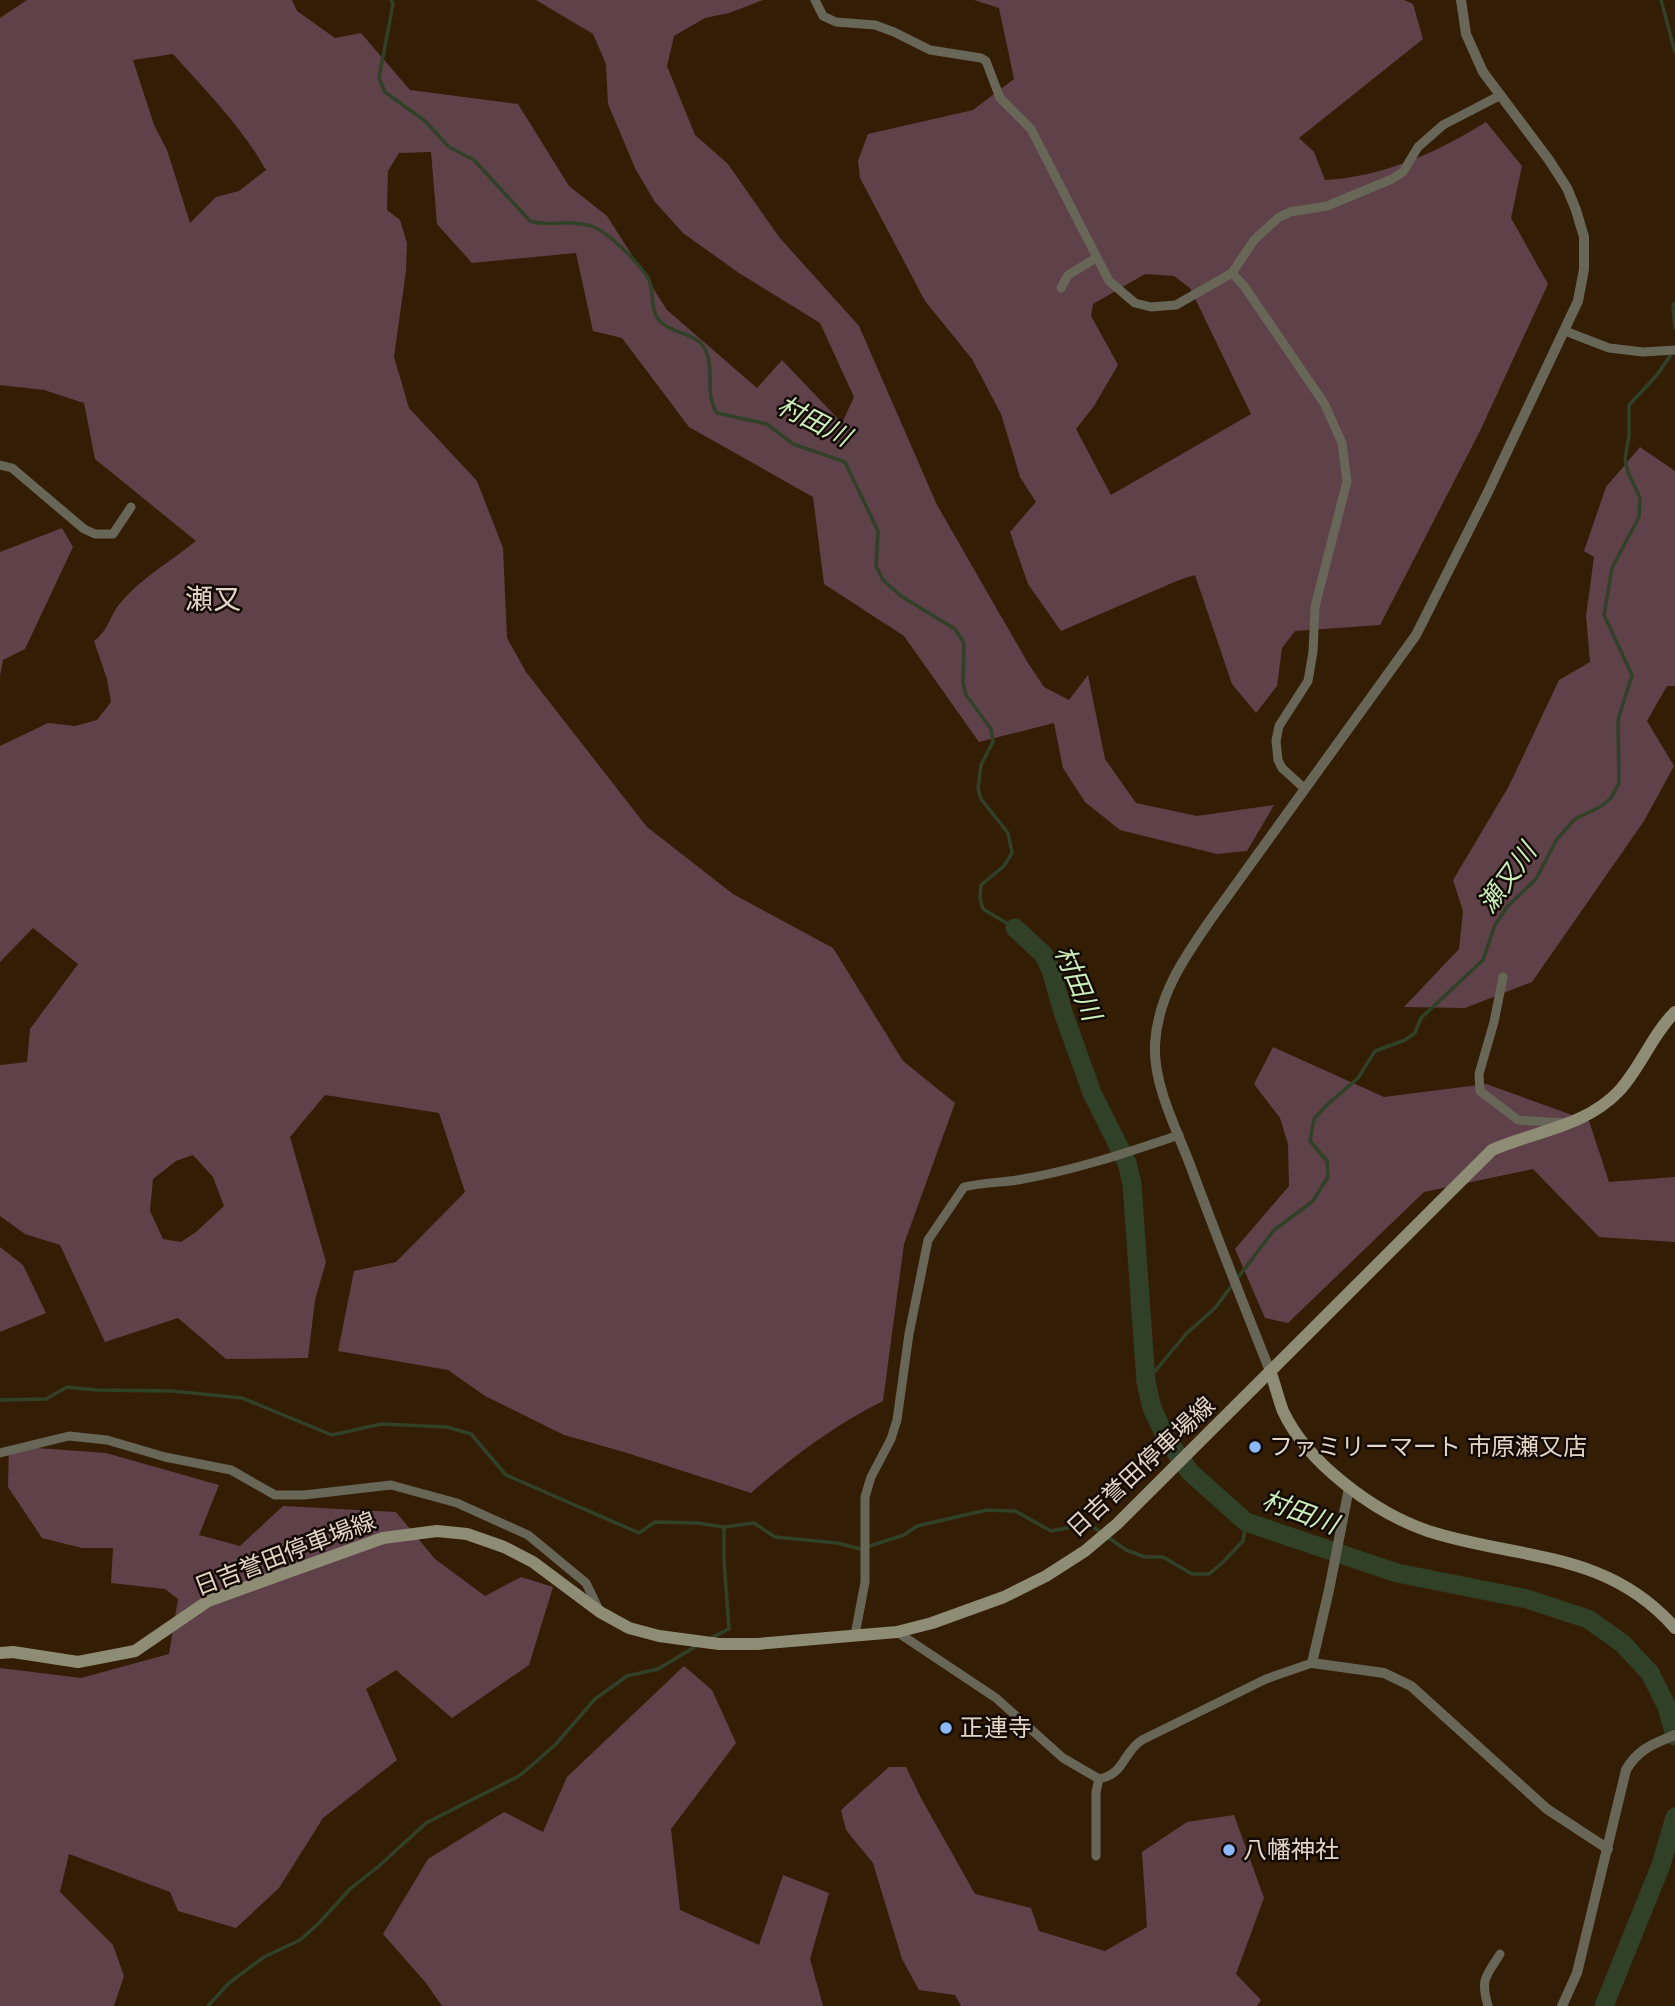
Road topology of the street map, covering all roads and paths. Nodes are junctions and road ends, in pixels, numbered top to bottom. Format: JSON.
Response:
{"nodes":[{"id":1,"x":815,"y":0,"type":"edge"},
{"id":2,"x":1461,"y":0,"type":"edge"},
{"id":3,"x":1499,"y":96,"type":"junction"},
{"id":4,"x":1096,"y":258,"type":"junction"},
{"id":5,"x":1232,"y":273,"type":"junction"},
{"id":6,"x":1061,"y":288,"type":"dead end"},
{"id":7,"x":1565,"y":331,"type":"junction"},
{"id":8,"x":1675,"y":350,"type":"edge"},
{"id":9,"x":0,"y":465,"type":"edge"},
{"id":10,"x":131,"y":507,"type":"dead end"},
{"id":11,"x":1305,"y":789,"type":"junction"},
{"id":12,"x":1503,"y":977,"type":"dead end"},
{"id":13,"x":1675,"y":1012,"type":"edge"},
{"id":14,"x":1571,"y":1123,"type":"junction"},
{"id":15,"x":1178,"y":1135,"type":"junction"},
{"id":16,"x":1270,"y":1371,"type":"junction"},
{"id":17,"x":0,"y":1453,"type":"edge"},
{"id":18,"x":1349,"y":1488,"type":"junction"},
{"id":19,"x":600,"y":1612,"type":"junction"},
{"id":20,"x":1675,"y":1628,"type":"edge"},
{"id":21,"x":897,"y":1632,"type":"junction"},
{"id":22,"x":855,"y":1635,"type":"junction"},
{"id":23,"x":0,"y":1653,"type":"edge"},
{"id":24,"x":1312,"y":1663,"type":"junction"},
{"id":25,"x":1675,"y":1735,"type":"edge"},
{"id":26,"x":1099,"y":1779,"type":"junction"},
{"id":27,"x":1608,"y":1849,"type":"junction"},
{"id":28,"x":1096,"y":1856,"type":"dead end"},
{"id":29,"x":1500,"y":1954,"type":"dead end"},
{"id":30,"x":1488,"y":2006,"type":"edge"},
{"id":31,"x":1562,"y":2006,"type":"edge"}],
"edges":[{"from":1,"to":4,"type":"street"},
{"from":2,"to":3,"type":"street"},
{"from":3,"to":5,"type":"street"},
{"from":3,"to":7,"type":"street"},
{"from":4,"to":5,"type":"street"},
{"from":4,"to":6,"type":"street"},
{"from":5,"to":11,"type":"street"},
{"from":7,"to":8,"type":"street"},
{"from":7,"to":11,"type":"street"},
{"from":9,"to":10,"type":"street"},
{"from":11,"to":15,"type":"street"},
{"from":12,"to":14,"type":"street"},
{"from":13,"to":14,"type":"main road","name":"日吉誉田停車場線"},
{"from":14,"to":16,"type":"main road","name":"日吉誉田停車場線"},
{"from":15,"to":16,"type":"street"},
{"from":15,"to":22,"type":"street"},
{"from":16,"to":18,"type":"main road"},
{"from":16,"to":21,"type":"main road","name":"日吉誉田停車場線"},
{"from":17,"to":19,"type":"street"},
{"from":18,"to":20,"type":"main road"},
{"from":18,"to":24,"type":"street"},
{"from":19,"to":22,"type":"main road","name":"日吉誉田停車場線"},
{"from":19,"to":23,"type":"main road","name":"日吉誉田停車場線"},
{"from":21,"to":22,"type":"main road","name":"日吉誉田停車場線"},
{"from":21,"to":26,"type":"street"},
{"from":24,"to":26,"type":"street"},
{"from":24,"to":27,"type":"street"},
{"from":25,"to":27,"type":"street"},
{"from":26,"to":28,"type":"street"},
{"from":27,"to":31,"type":"street"},
{"from":29,"to":30,"type":"street"}]}
